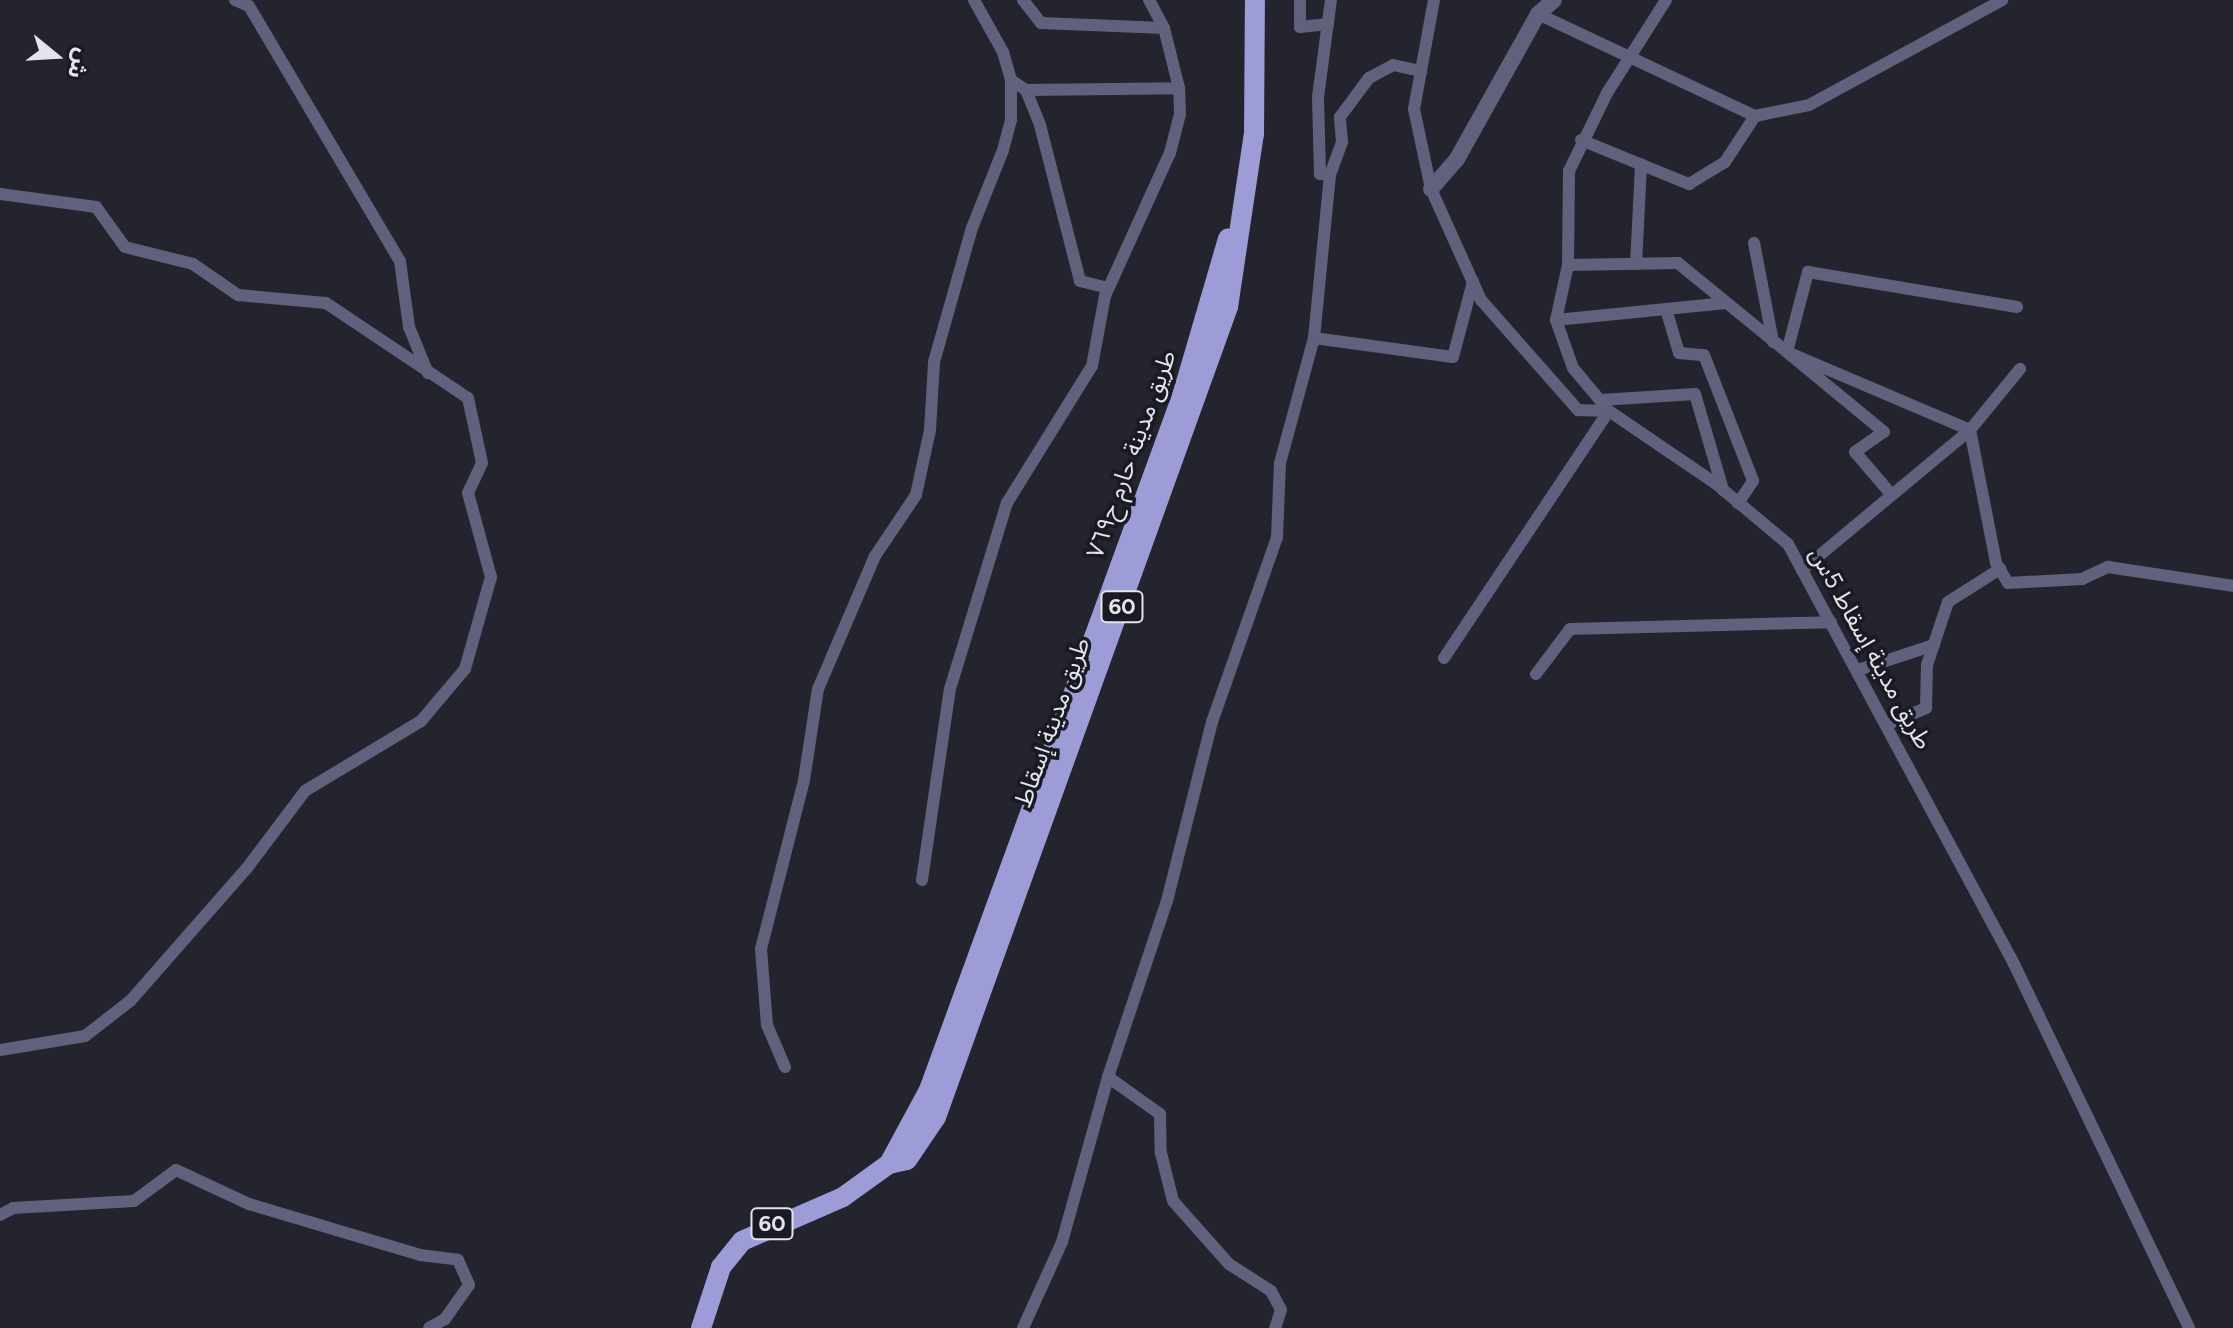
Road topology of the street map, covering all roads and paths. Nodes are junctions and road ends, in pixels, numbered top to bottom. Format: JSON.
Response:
{"nodes":[{"id":1,"x":235,"y":0,"type":"edge"},
{"id":2,"x":974,"y":0,"type":"edge"},
{"id":3,"x":1023,"y":0,"type":"edge"},
{"id":4,"x":1149,"y":0,"type":"edge"},
{"id":5,"x":1300,"y":0,"type":"edge"},
{"id":6,"x":1331,"y":0,"type":"edge"},
{"id":7,"x":1434,"y":0,"type":"edge"},
{"id":8,"x":1554,"y":0,"type":"edge"},
{"id":9,"x":1666,"y":0,"type":"edge"},
{"id":10,"x":2002,"y":0,"type":"edge"},
{"id":11,"x":1255,"y":6,"type":"edge"},
{"id":12,"x":1538,"y":14,"type":"junction"},
{"id":13,"x":1328,"y":24,"type":"junction"},
{"id":14,"x":1164,"y":28,"type":"junction"},
{"id":15,"x":1632,"y":55,"type":"junction"},
{"id":16,"x":1421,"y":71,"type":"junction"},
{"id":17,"x":1011,"y":80,"type":"junction"},
{"id":18,"x":1179,"y":88,"type":"junction"},
{"id":19,"x":1026,"y":90,"type":"junction"},
{"id":20,"x":1755,"y":116,"type":"junction"},
{"id":21,"x":1581,"y":140,"type":"junction"},
{"id":22,"x":1641,"y":164,"type":"junction"},
{"id":23,"x":1330,"y":175,"type":"junction"},
{"id":24,"x":1431,"y":189,"type":"junction"},
{"id":25,"x":0,"y":194,"type":"edge"},
{"id":26,"x":1754,"y":243,"type":"dead end"},
{"id":27,"x":1636,"y":264,"type":"junction"},
{"id":28,"x":1568,"y":265,"type":"junction"},
{"id":29,"x":1473,"y":282,"type":"junction"},
{"id":30,"x":1108,"y":288,"type":"junction"},
{"id":31,"x":1726,"y":303,"type":"junction"},
{"id":32,"x":2017,"y":307,"type":"dead end"},
{"id":33,"x":1666,"y":309,"type":"junction"},
{"id":34,"x":1556,"y":320,"type":"junction"},
{"id":35,"x":1314,"y":338,"type":"junction"},
{"id":36,"x":1773,"y":342,"type":"junction"},
{"id":37,"x":1787,"y":352,"type":"junction"},
{"id":38,"x":2020,"y":369,"type":"dead end"},
{"id":39,"x":428,"y":373,"type":"junction"},
{"id":40,"x":1601,"y":400,"type":"junction"},
{"id":41,"x":1609,"y":411,"type":"junction"},
{"id":42,"x":1970,"y":430,"type":"junction"},
{"id":43,"x":1723,"y":490,"type":"junction"},
{"id":44,"x":1891,"y":494,"type":"junction"},
{"id":45,"x":1738,"y":503,"type":"junction"},
{"id":46,"x":2000,"y":569,"type":"junction"},
{"id":47,"x":1802,"y":570,"type":"junction"},
{"id":48,"x":2233,"y":586,"type":"edge"},
{"id":49,"x":1831,"y":622,"type":"junction"},
{"id":50,"x":1934,"y":645,"type":"junction"},
{"id":51,"x":1444,"y":658,"type":"dead end"},
{"id":52,"x":1858,"y":670,"type":"junction"},
{"id":53,"x":1536,"y":674,"type":"dead end"},
{"id":54,"x":1888,"y":724,"type":"junction"},
{"id":55,"x":922,"y":880,"type":"dead end"},
{"id":56,"x":0,"y":1050,"type":"edge"},
{"id":57,"x":785,"y":1067,"type":"dead end"},
{"id":58,"x":1108,"y":1077,"type":"junction"},
{"id":59,"x":0,"y":1215,"type":"edge"},
{"id":60,"x":429,"y":1328,"type":"edge"},
{"id":61,"x":701,"y":1328,"type":"edge"},
{"id":62,"x":1023,"y":1328,"type":"edge"},
{"id":63,"x":1275,"y":1328,"type":"edge"},
{"id":64,"x":2189,"y":1328,"type":"edge"}],
"edges":[{"from":1,"to":39,"type":"street"},
{"from":2,"to":17,"type":"street"},
{"from":3,"to":14,"type":"street"},
{"from":4,"to":14,"type":"street"},
{"from":5,"to":13,"type":"street"},
{"from":6,"to":13,"type":"street"},
{"from":7,"to":16,"type":"street","name":"طريق مدينة إسقاط 5س"},
{"from":8,"to":12,"type":"street"},
{"from":9,"to":15,"type":"street"},
{"from":10,"to":20,"type":"street"},
{"from":11,"to":61,"type":"main road","name":"طريق مدينة حارم ح٧٦٩","number":"60"},
{"from":12,"to":15,"type":"street"},
{"from":12,"to":24,"type":"street"},
{"from":13,"to":23,"type":"street"},
{"from":14,"to":18,"type":"street"},
{"from":15,"to":20,"type":"street"},
{"from":15,"to":21,"type":"street"},
{"from":16,"to":23,"type":"street"},
{"from":16,"to":24,"type":"street","name":"طريق مدينة إسقاط 5س"},
{"from":17,"to":19,"type":"street"},
{"from":17,"to":57,"type":"street"},
{"from":18,"to":19,"type":"street"},
{"from":18,"to":30,"type":"street"},
{"from":19,"to":30,"type":"street"},
{"from":20,"to":22,"type":"street"},
{"from":21,"to":22,"type":"street"},
{"from":21,"to":28,"type":"street"},
{"from":22,"to":27,"type":"street"},
{"from":23,"to":35,"type":"street"},
{"from":24,"to":29,"type":"street","name":"طريق مدينة إسقاط 5س"},
{"from":25,"to":39,"type":"street"},
{"from":26,"to":36,"type":"street"},
{"from":27,"to":28,"type":"street"},
{"from":27,"to":31,"type":"street"},
{"from":28,"to":34,"type":"street"},
{"from":29,"to":35,"type":"street"},
{"from":29,"to":41,"type":"street","name":"طريق مدينة إسقاط 5س"},
{"from":30,"to":55,"type":"street"},
{"from":31,"to":33,"type":"street"},
{"from":31,"to":36,"type":"street"},
{"from":32,"to":37,"type":"street"},
{"from":33,"to":34,"type":"street"},
{"from":33,"to":45,"type":"street"},
{"from":34,"to":40,"type":"street"},
{"from":35,"to":58,"type":"street"},
{"from":36,"to":37,"type":"street"},
{"from":37,"to":42,"type":"street"},
{"from":37,"to":44,"type":"street"},
{"from":38,"to":42,"type":"street"},
{"from":39,"to":56,"type":"street"},
{"from":40,"to":41,"type":"street"},
{"from":40,"to":43,"type":"street"},
{"from":41,"to":43,"type":"street","name":"طريق مدينة إسقاط 5س"},
{"from":41,"to":51,"type":"street"},
{"from":42,"to":44,"type":"street"},
{"from":42,"to":46,"type":"street"},
{"from":43,"to":45,"type":"street","name":"طريق مدينة إسقاط 5س"},
{"from":44,"to":47,"type":"street"},
{"from":45,"to":47,"type":"street","name":"طريق مدينة إسقاط 5س"},
{"from":46,"to":48,"type":"street"},
{"from":46,"to":50,"type":"street"},
{"from":47,"to":49,"type":"street","name":"طريق مدينة إسقاط 5س"},
{"from":49,"to":52,"type":"street","name":"طريق مدينة إسقاط 5س"},
{"from":49,"to":53,"type":"street"},
{"from":50,"to":52,"type":"street"},
{"from":50,"to":54,"type":"street"},
{"from":52,"to":54,"type":"street","name":"طريق مدينة إسقاط 5س"},
{"from":54,"to":64,"type":"street","name":"طريق مدينة إسقاط 5س"},
{"from":58,"to":62,"type":"street"},
{"from":58,"to":63,"type":"street"},
{"from":59,"to":60,"type":"street"}]}
